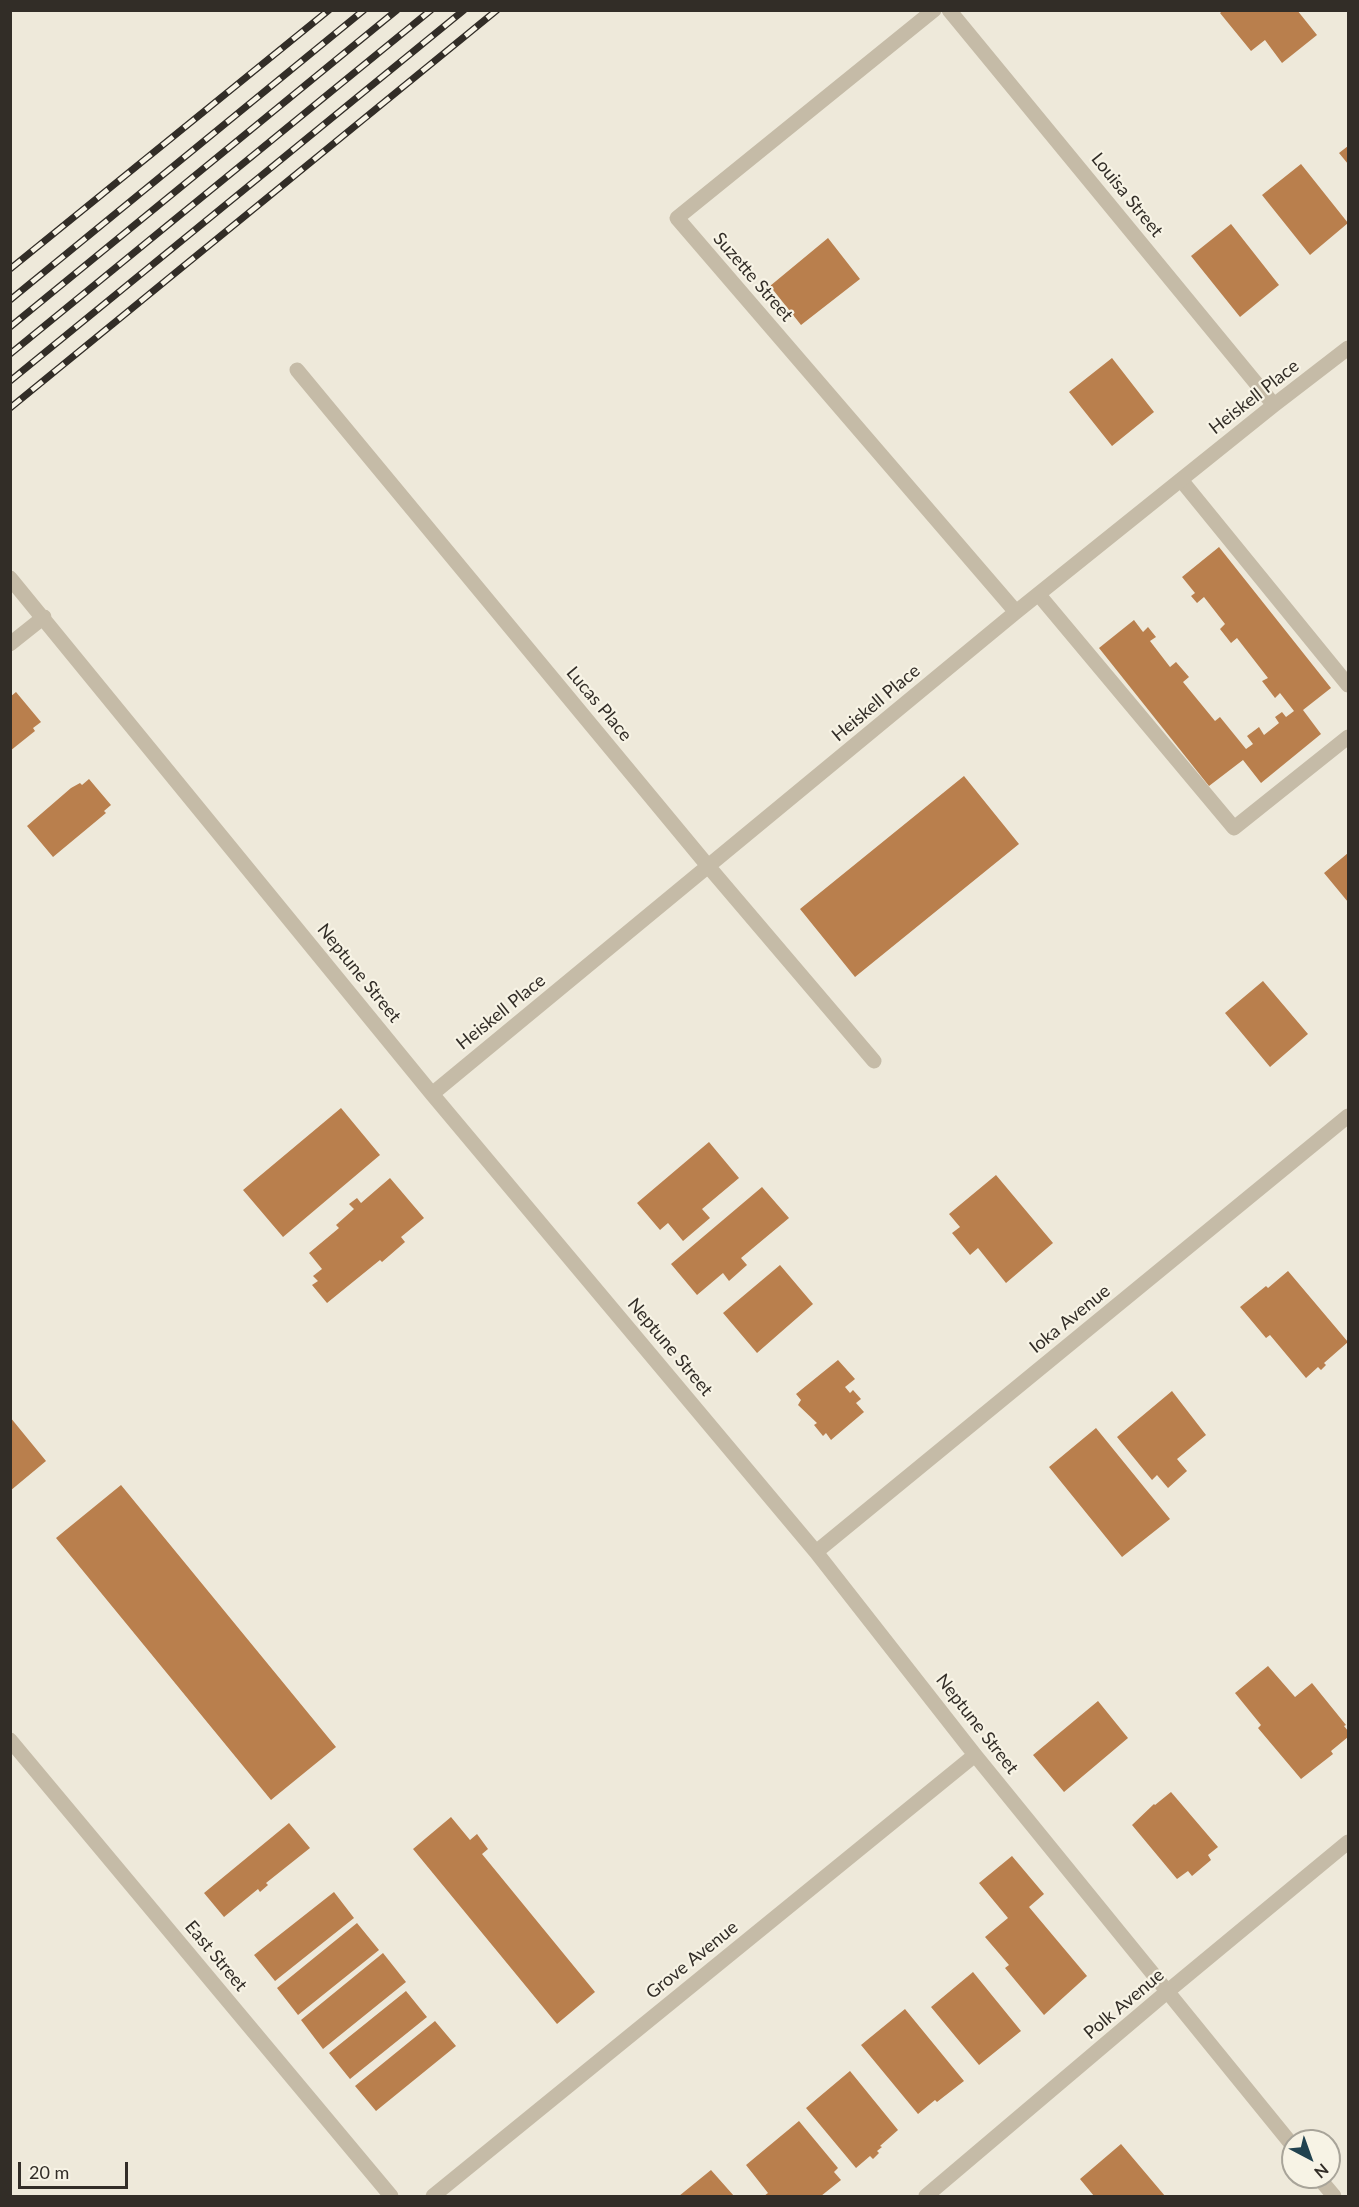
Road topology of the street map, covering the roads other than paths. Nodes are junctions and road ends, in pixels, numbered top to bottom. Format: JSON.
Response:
{"nodes":[{"id":1,"x":934,"y":10,"type":"edge"},
{"id":2,"x":949,"y":10,"type":"edge"},
{"id":3,"x":1348,"y":348,"type":"edge"},
{"id":4,"x":297,"y":370,"type":"dead end"},
{"id":5,"x":1274,"y":405,"type":"junction"},
{"id":6,"x":1181,"y":480,"type":"junction"},
{"id":7,"x":10,"y":578,"type":"edge"},
{"id":8,"x":1039,"y":595,"type":"junction"},
{"id":9,"x":1016,"y":612,"type":"junction"},
{"id":10,"x":44,"y":616,"type":"junction"},
{"id":11,"x":10,"y":644,"type":"edge"},
{"id":12,"x":1348,"y":685,"type":"edge"},
{"id":13,"x":1348,"y":737,"type":"edge"},
{"id":14,"x":708,"y":866,"type":"junction"},
{"id":15,"x":874,"y":1061,"type":"dead end"},
{"id":16,"x":432,"y":1094,"type":"junction"},
{"id":17,"x":1348,"y":1116,"type":"edge"},
{"id":18,"x":816,"y":1552,"type":"junction"},
{"id":19,"x":10,"y":1740,"type":"edge"},
{"id":20,"x":975,"y":1755,"type":"junction"},
{"id":21,"x":1348,"y":1842,"type":"edge"},
{"id":22,"x":1168,"y":1992,"type":"junction"},
{"id":23,"x":1281,"y":2131,"type":"edge"},
{"id":24,"x":391,"y":2196,"type":"edge"},
{"id":25,"x":433,"y":2196,"type":"edge"},
{"id":26,"x":926,"y":2196,"type":"edge"}],
"edges":[{"from":1,"to":9,"type":"street","name":"Suzette Street"},
{"from":2,"to":5,"type":"street","name":"Louisa Street"},
{"from":3,"to":5,"type":"street","name":"Heiskell Place"},
{"from":4,"to":14,"type":"street","name":"Lucas Place"},
{"from":5,"to":6,"type":"street","name":"Heiskell Place"},
{"from":6,"to":8,"type":"street","name":"Heiskell Place"},
{"from":6,"to":12,"type":"street"},
{"from":7,"to":10,"type":"street","name":"Neptune Street"},
{"from":8,"to":9,"type":"street","name":"Heiskell Place"},
{"from":8,"to":13,"type":"street"},
{"from":9,"to":14,"type":"street","name":"Heiskell Place"},
{"from":10,"to":11,"type":"street"},
{"from":10,"to":16,"type":"street","name":"Neptune Street"},
{"from":14,"to":15,"type":"street","name":"Lucas Place"},
{"from":14,"to":16,"type":"street","name":"Heiskell Place"},
{"from":16,"to":18,"type":"street","name":"Neptune Street"},
{"from":17,"to":18,"type":"street","name":"Ioka Avenue"},
{"from":18,"to":20,"type":"street","name":"Neptune Street"},
{"from":19,"to":24,"type":"street","name":"East Street"},
{"from":20,"to":22,"type":"street","name":"Neptune Street"},
{"from":20,"to":25,"type":"street","name":"Grove Avenue"},
{"from":21,"to":22,"type":"street","name":"Polk Avenue"},
{"from":22,"to":23,"type":"street","name":"Neptune Street"},
{"from":22,"to":26,"type":"street","name":"Polk Avenue"}]}
